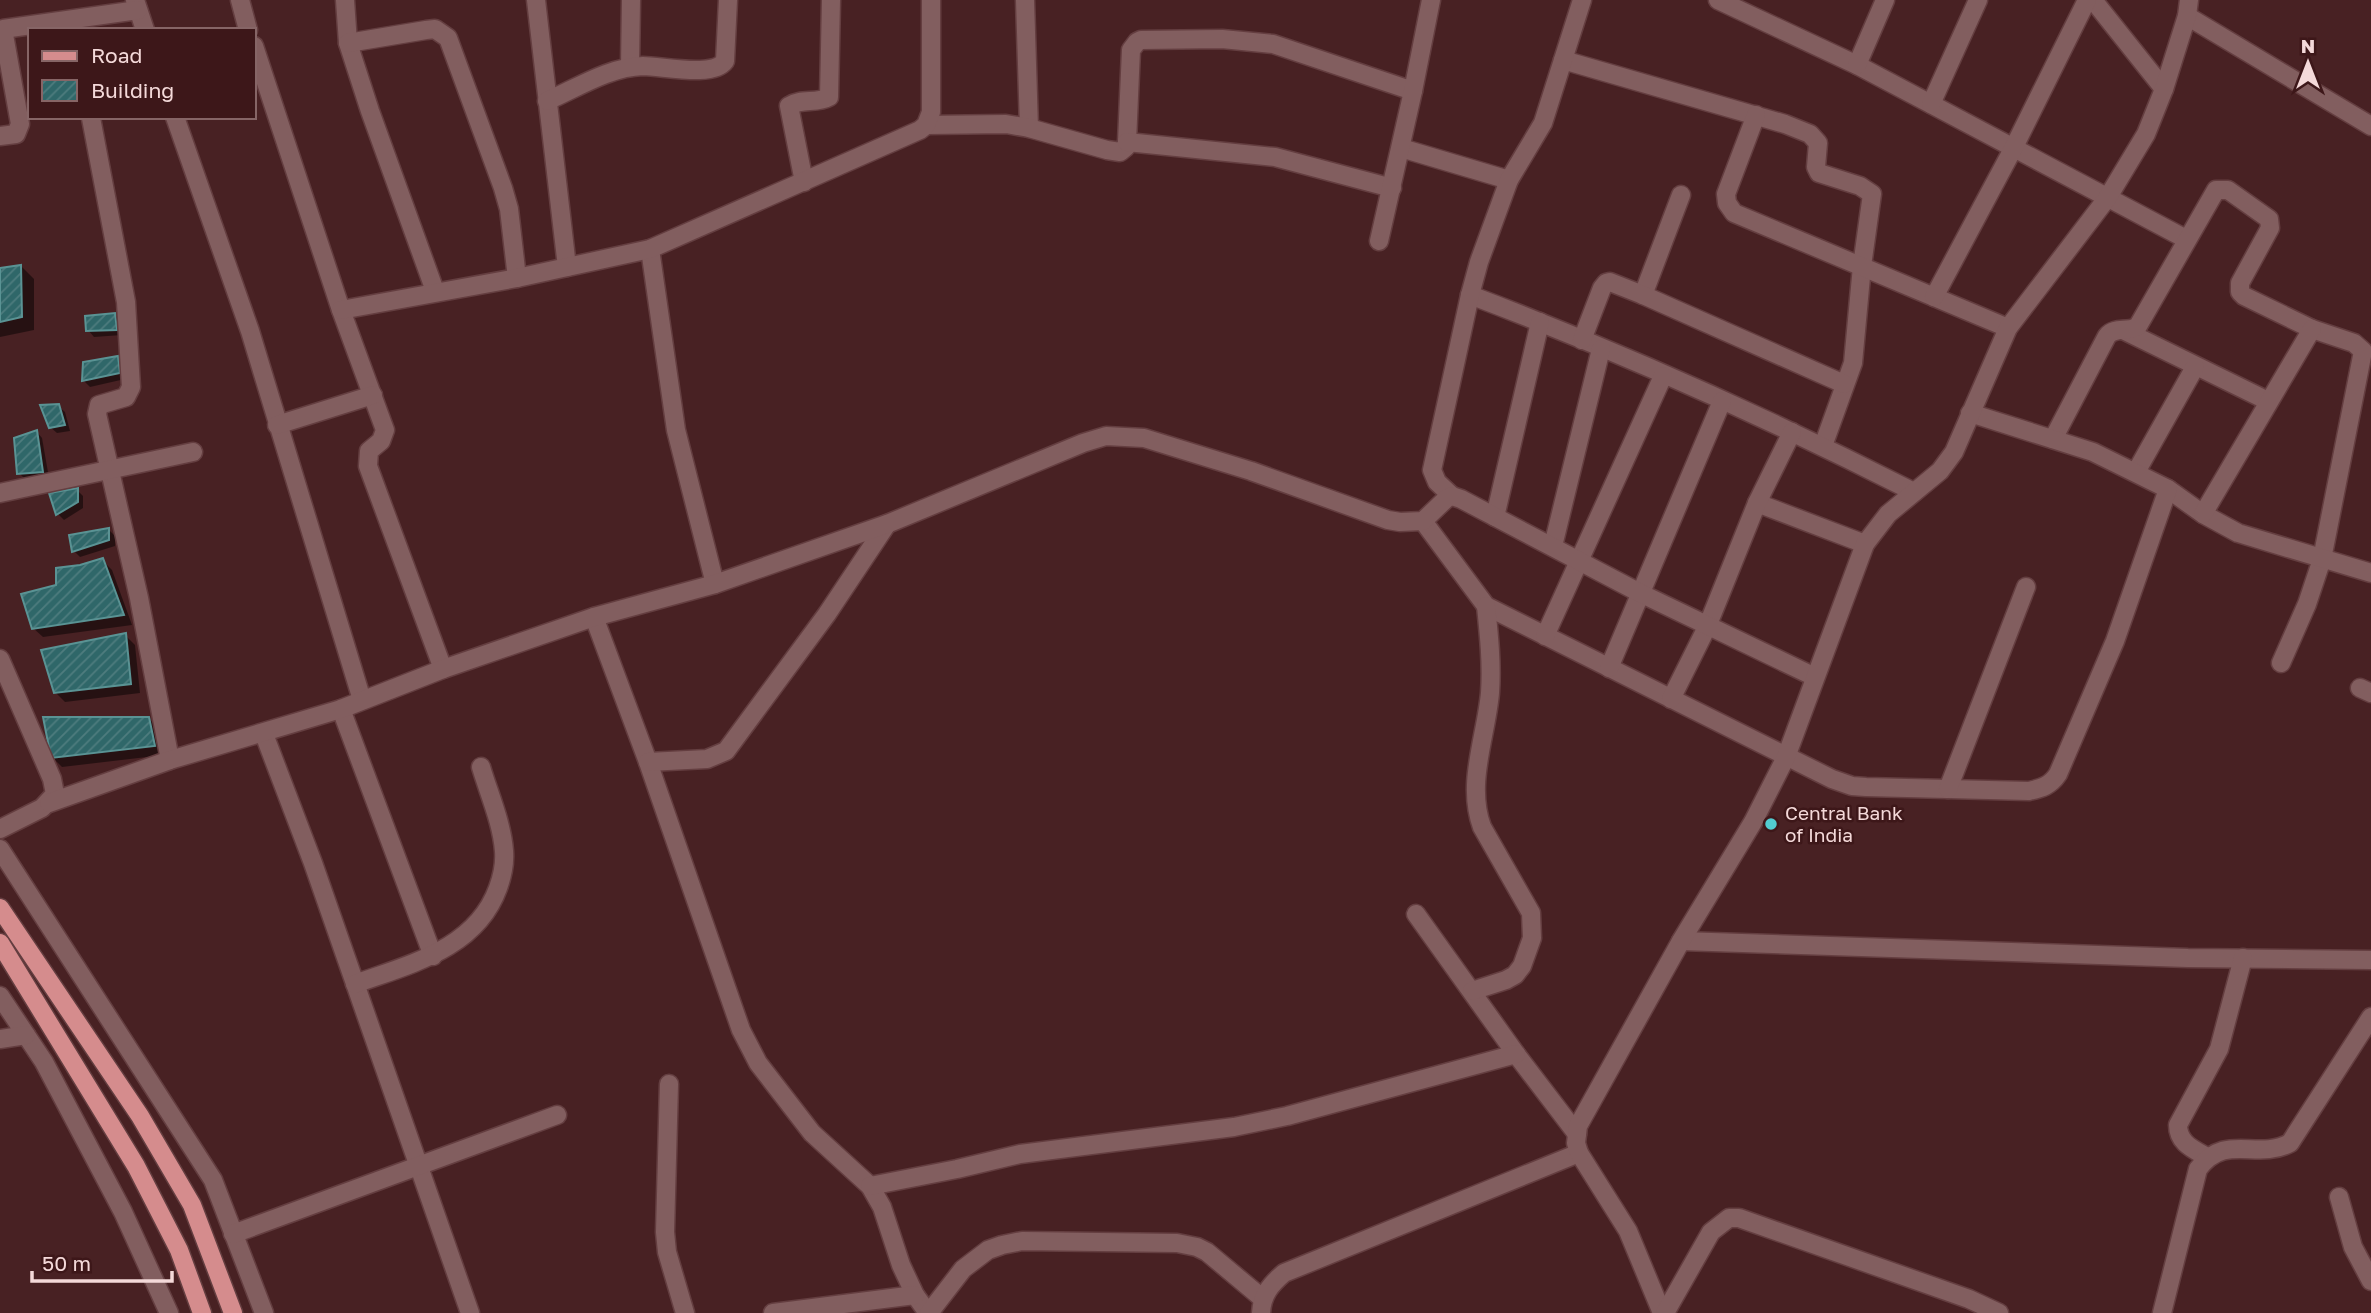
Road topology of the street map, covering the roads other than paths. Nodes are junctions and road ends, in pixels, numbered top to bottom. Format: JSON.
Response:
{"nodes":[{"id":1,"x":240,"y":0,"type":"edge"},
{"id":2,"x":345,"y":0,"type":"edge"},
{"id":3,"x":536,"y":0,"type":"edge"},
{"id":4,"x":631,"y":0,"type":"edge"},
{"id":5,"x":728,"y":0,"type":"edge"},
{"id":6,"x":831,"y":0,"type":"edge"},
{"id":7,"x":931,"y":0,"type":"edge"},
{"id":8,"x":1025,"y":0,"type":"edge"},
{"id":9,"x":1431,"y":0,"type":"edge"},
{"id":10,"x":1581,"y":0,"type":"edge"},
{"id":11,"x":1718,"y":0,"type":"edge"},
{"id":12,"x":1885,"y":0,"type":"edge"},
{"id":13,"x":1978,"y":0,"type":"edge"},
{"id":14,"x":2087,"y":0,"type":"edge"},
{"id":15,"x":2093,"y":0,"type":"edge"},
{"id":16,"x":137,"y":5,"type":"edge"},
{"id":17,"x":1752,"y":8,"type":"edge"},
{"id":18,"x":2188,"y":8,"type":"edge"},
{"id":19,"x":144,"y":28,"type":"edge"},
{"id":20,"x":247,"y":28,"type":"edge"},
{"id":21,"x":348,"y":43,"type":"junction"},
{"id":22,"x":256,"y":52,"type":"edge"},
{"id":23,"x":1563,"y":60,"type":"junction"},
{"id":24,"x":1857,"y":65,"type":"junction"},
{"id":25,"x":630,"y":67,"type":"junction"},
{"id":26,"x":2164,"y":89,"type":"junction"},
{"id":27,"x":1413,"y":91,"type":"junction"},
{"id":28,"x":547,"y":102,"type":"junction"},
{"id":29,"x":1931,"y":104,"type":"junction"},
{"id":30,"x":1756,"y":115,"type":"junction"},
{"id":31,"x":91,"y":119,"type":"edge"},
{"id":32,"x":176,"y":119,"type":"edge"},
{"id":33,"x":926,"y":125,"type":"junction"},
{"id":34,"x":2371,"y":126,"type":"edge"},
{"id":35,"x":1029,"y":128,"type":"junction"},
{"id":36,"x":0,"y":136,"type":"edge"},
{"id":37,"x":1127,"y":142,"type":"junction"},
{"id":38,"x":1401,"y":148,"type":"junction"},
{"id":39,"x":2013,"y":149,"type":"junction"},
{"id":40,"x":1509,"y":180,"type":"junction"},
{"id":41,"x":804,"y":182,"type":"junction"},
{"id":42,"x":1392,"y":188,"type":"junction"},
{"id":43,"x":1681,"y":195,"type":"dead end"},
{"id":44,"x":2108,"y":197,"type":"junction"},
{"id":45,"x":2186,"y":239,"type":"junction"},
{"id":46,"x":1379,"y":241,"type":"dead end"},
{"id":47,"x":650,"y":249,"type":"junction"},
{"id":48,"x":1862,"y":266,"type":"junction"},
{"id":49,"x":567,"y":267,"type":"junction"},
{"id":50,"x":517,"y":278,"type":"junction"},
{"id":51,"x":435,"y":292,"type":"junction"},
{"id":52,"x":1470,"y":295,"type":"junction"},
{"id":53,"x":1643,"y":295,"type":"junction"},
{"id":54,"x":1934,"y":297,"type":"junction"},
{"id":55,"x":341,"y":310,"type":"junction"},
{"id":56,"x":1541,"y":322,"type":"junction"},
{"id":57,"x":2008,"y":328,"type":"junction"},
{"id":58,"x":2312,"y":329,"type":"junction"},
{"id":59,"x":2123,"y":330,"type":"junction"},
{"id":60,"x":1582,"y":341,"type":"junction"},
{"id":61,"x":1601,"y":349,"type":"junction"},
{"id":62,"x":2195,"y":368,"type":"junction"},
{"id":63,"x":1663,"y":376,"type":"junction"},
{"id":64,"x":1844,"y":384,"type":"junction"},
{"id":65,"x":373,"y":395,"type":"junction"},
{"id":66,"x":1723,"y":401,"type":"junction"},
{"id":67,"x":2268,"y":401,"type":"junction"},
{"id":68,"x":1970,"y":413,"type":"junction"},
{"id":69,"x":277,"y":425,"type":"junction"},
{"id":70,"x":1792,"y":432,"type":"junction"},
{"id":71,"x":2053,"y":439,"type":"junction"},
{"id":72,"x":1823,"y":446,"type":"junction"},
{"id":73,"x":193,"y":452,"type":"dead end"},
{"id":74,"x":108,"y":470,"type":"junction"},
{"id":75,"x":2136,"y":472,"type":"junction"},
{"id":76,"x":2168,"y":489,"type":"junction"},
{"id":77,"x":0,"y":492,"type":"edge"},
{"id":78,"x":1914,"y":492,"type":"junction"},
{"id":79,"x":1452,"y":496,"type":"junction"},
{"id":80,"x":1757,"y":503,"type":"junction"},
{"id":81,"x":2203,"y":514,"type":"junction"},
{"id":82,"x":1495,"y":517,"type":"junction"},
{"id":83,"x":1423,"y":521,"type":"junction"},
{"id":84,"x":887,"y":524,"type":"junction"},
{"id":85,"x":1865,"y":544,"type":"junction"},
{"id":86,"x":1553,"y":546,"type":"junction"},
{"id":87,"x":2322,"y":559,"type":"junction"},
{"id":88,"x":1580,"y":561,"type":"junction"},
{"id":89,"x":2371,"y":573,"type":"edge"},
{"id":90,"x":715,"y":584,"type":"junction"},
{"id":91,"x":2026,"y":587,"type":"dead end"},
{"id":92,"x":1642,"y":594,"type":"junction"},
{"id":93,"x":1486,"y":607,"type":"junction"},
{"id":94,"x":594,"y":617,"type":"junction"},
{"id":95,"x":1707,"y":627,"type":"junction"},
{"id":96,"x":1545,"y":636,"type":"junction"},
{"id":97,"x":0,"y":659,"type":"edge"},
{"id":98,"x":2281,"y":663,"type":"dead end"},
{"id":99,"x":1609,"y":668,"type":"junction"},
{"id":100,"x":443,"y":669,"type":"junction"},
{"id":101,"x":1815,"y":677,"type":"junction"},
{"id":102,"x":362,"y":699,"type":"junction"},
{"id":103,"x":1671,"y":699,"type":"junction"},
{"id":104,"x":341,"y":709,"type":"junction"},
{"id":105,"x":264,"y":734,"type":"junction"},
{"id":106,"x":1786,"y":757,"type":"junction"},
{"id":107,"x":170,"y":760,"type":"junction"},
{"id":108,"x":648,"y":762,"type":"junction"},
{"id":109,"x":481,"y":767,"type":"dead end"},
{"id":110,"x":1948,"y":789,"type":"junction"},
{"id":111,"x":49,"y":803,"type":"junction"},
{"id":112,"x":0,"y":829,"type":"edge"},
{"id":113,"x":0,"y":849,"type":"edge"},
{"id":114,"x":0,"y":908,"type":"edge"},
{"id":115,"x":1416,"y":914,"type":"dead end"},
{"id":116,"x":1681,"y":941,"type":"junction"},
{"id":117,"x":0,"y":943,"type":"edge"},
{"id":118,"x":433,"y":956,"type":"junction"},
{"id":119,"x":2243,"y":958,"type":"junction"},
{"id":120,"x":2371,"y":960,"type":"edge"},
{"id":121,"x":355,"y":984,"type":"junction"},
{"id":122,"x":1472,"y":991,"type":"junction"},
{"id":123,"x":0,"y":996,"type":"edge"},
{"id":124,"x":2371,"y":1017,"type":"edge"},
{"id":125,"x":26,"y":1035,"type":"junction"},
{"id":126,"x":0,"y":1039,"type":"edge"},
{"id":127,"x":1516,"y":1054,"type":"junction"},
{"id":128,"x":669,"y":1084,"type":"dead end"},
{"id":129,"x":557,"y":1115,"type":"dead end"},
{"id":130,"x":1577,"y":1135,"type":"junction"},
{"id":131,"x":1579,"y":1153,"type":"junction"},
{"id":132,"x":2207,"y":1157,"type":"junction"},
{"id":133,"x":418,"y":1166,"type":"junction"},
{"id":134,"x":870,"y":1186,"type":"junction"},
{"id":135,"x":2339,"y":1197,"type":"dead end"},
{"id":136,"x":233,"y":1234,"type":"junction"},
{"id":137,"x":2371,"y":1281,"type":"edge"},
{"id":138,"x":915,"y":1295,"type":"junction"},
{"id":139,"x":1261,"y":1306,"type":"edge"},
{"id":140,"x":169,"y":1313,"type":"edge"},
{"id":141,"x":202,"y":1313,"type":"edge"},
{"id":142,"x":233,"y":1313,"type":"edge"},
{"id":143,"x":264,"y":1313,"type":"edge"},
{"id":144,"x":470,"y":1313,"type":"edge"},
{"id":145,"x":685,"y":1313,"type":"edge"},
{"id":146,"x":773,"y":1313,"type":"edge"},
{"id":147,"x":929,"y":1313,"type":"edge"},
{"id":148,"x":1663,"y":1313,"type":"edge"},
{"id":149,"x":1999,"y":1313,"type":"edge"},
{"id":150,"x":2162,"y":1313,"type":"edge"}],
"edges":[{"from":1,"to":20,"type":"street"},
{"from":2,"to":21,"type":"street"},
{"from":3,"to":28,"type":"street"},
{"from":4,"to":25,"type":"street"},
{"from":5,"to":25,"type":"street"},
{"from":6,"to":41,"type":"street"},
{"from":7,"to":33,"type":"street"},
{"from":8,"to":35,"type":"street"},
{"from":9,"to":27,"type":"street"},
{"from":10,"to":23,"type":"street"},
{"from":11,"to":17,"type":"street"},
{"from":12,"to":24,"type":"street"},
{"from":13,"to":29,"type":"street"},
{"from":14,"to":39,"type":"street"},
{"from":15,"to":26,"type":"street"},
{"from":16,"to":19,"type":"street"},
{"from":16,"to":36,"type":"street"},
{"from":17,"to":24,"type":"street"},
{"from":18,"to":26,"type":"street"},
{"from":18,"to":34,"type":"street"},
{"from":21,"to":50,"type":"street"},
{"from":21,"to":51,"type":"street"},
{"from":22,"to":55,"type":"street"},
{"from":23,"to":30,"type":"street"},
{"from":23,"to":40,"type":"street"},
{"from":24,"to":29,"type":"street"},
{"from":25,"to":28,"type":"street"},
{"from":26,"to":44,"type":"street"},
{"from":27,"to":37,"type":"street"},
{"from":27,"to":38,"type":"street"},
{"from":28,"to":49,"type":"street"},
{"from":29,"to":39,"type":"street"},
{"from":30,"to":48,"type":"street"},
{"from":30,"to":48,"type":"street"},
{"from":31,"to":74,"type":"street"},
{"from":32,"to":69,"type":"street"},
{"from":33,"to":35,"type":"street"},
{"from":33,"to":41,"type":"street"},
{"from":35,"to":37,"type":"street"},
{"from":37,"to":42,"type":"street"},
{"from":38,"to":40,"type":"street"},
{"from":38,"to":42,"type":"street"},
{"from":39,"to":44,"type":"street"},
{"from":39,"to":54,"type":"street"},
{"from":40,"to":52,"type":"street"},
{"from":41,"to":47,"type":"street"},
{"from":42,"to":46,"type":"street"},
{"from":43,"to":53,"type":"street"},
{"from":44,"to":45,"type":"street"},
{"from":44,"to":57,"type":"street"},
{"from":45,"to":58,"type":"street"},
{"from":45,"to":59,"type":"street"},
{"from":47,"to":49,"type":"street"},
{"from":47,"to":90,"type":"street"},
{"from":48,"to":54,"type":"street"},
{"from":48,"to":64,"type":"street"},
{"from":49,"to":50,"type":"street"},
{"from":50,"to":51,"type":"street"},
{"from":51,"to":55,"type":"street"},
{"from":52,"to":56,"type":"street"},
{"from":52,"to":79,"type":"street"},
{"from":53,"to":60,"type":"street"},
{"from":53,"to":64,"type":"street"},
{"from":54,"to":57,"type":"street"},
{"from":55,"to":65,"type":"street"},
{"from":56,"to":60,"type":"street"},
{"from":56,"to":82,"type":"street"},
{"from":57,"to":68,"type":"street"},
{"from":58,"to":67,"type":"street"},
{"from":58,"to":87,"type":"street"},
{"from":59,"to":62,"type":"street"},
{"from":59,"to":71,"type":"street"},
{"from":60,"to":61,"type":"street"},
{"from":61,"to":63,"type":"street"},
{"from":61,"to":86,"type":"street"},
{"from":62,"to":67,"type":"street"},
{"from":62,"to":75,"type":"street"},
{"from":63,"to":66,"type":"street"},
{"from":63,"to":88,"type":"street"},
{"from":64,"to":72,"type":"street"},
{"from":65,"to":69,"type":"street"},
{"from":65,"to":100,"type":"street"},
{"from":66,"to":70,"type":"street"},
{"from":66,"to":92,"type":"street"},
{"from":67,"to":81,"type":"street"},
{"from":68,"to":71,"type":"street"},
{"from":68,"to":78,"type":"street"},
{"from":69,"to":102,"type":"street"},
{"from":70,"to":72,"type":"street"},
{"from":70,"to":80,"type":"street"},
{"from":71,"to":75,"type":"street"},
{"from":72,"to":78,"type":"street"},
{"from":73,"to":74,"type":"street"},
{"from":74,"to":77,"type":"street"},
{"from":74,"to":107,"type":"street"},
{"from":75,"to":76,"type":"street"},
{"from":76,"to":81,"type":"street"},
{"from":76,"to":110,"type":"street"},
{"from":78,"to":85,"type":"street"},
{"from":79,"to":82,"type":"street"},
{"from":79,"to":83,"type":"street"},
{"from":80,"to":85,"type":"street"},
{"from":80,"to":95,"type":"street"},
{"from":81,"to":87,"type":"street"},
{"from":82,"to":86,"type":"street"},
{"from":83,"to":84,"type":"street"},
{"from":83,"to":93,"type":"street"},
{"from":84,"to":90,"type":"street"},
{"from":84,"to":108,"type":"street"},
{"from":85,"to":101,"type":"street"},
{"from":86,"to":88,"type":"street"},
{"from":87,"to":89,"type":"street"},
{"from":87,"to":98,"type":"street"},
{"from":88,"to":92,"type":"street"},
{"from":88,"to":96,"type":"street"},
{"from":90,"to":94,"type":"street"},
{"from":91,"to":110,"type":"street"},
{"from":92,"to":95,"type":"street"},
{"from":92,"to":99,"type":"street"},
{"from":93,"to":96,"type":"street"},
{"from":93,"to":122,"type":"street"},
{"from":94,"to":100,"type":"street"},
{"from":94,"to":108,"type":"street"},
{"from":95,"to":101,"type":"street"},
{"from":95,"to":103,"type":"street"},
{"from":96,"to":99,"type":"street"},
{"from":97,"to":111,"type":"street"},
{"from":99,"to":103,"type":"street"},
{"from":100,"to":102,"type":"street"},
{"from":101,"to":106,"type":"street"},
{"from":102,"to":104,"type":"street"},
{"from":103,"to":106,"type":"street"},
{"from":104,"to":105,"type":"street"},
{"from":104,"to":118,"type":"street"},
{"from":105,"to":107,"type":"street"},
{"from":105,"to":121,"type":"street"},
{"from":106,"to":110,"type":"street"},
{"from":106,"to":116,"type":"street"},
{"from":107,"to":111,"type":"street"},
{"from":108,"to":134,"type":"street"},
{"from":109,"to":118,"type":"street"},
{"from":111,"to":112,"type":"street"},
{"from":113,"to":136,"type":"street"},
{"from":114,"to":142,"type":"main road"},
{"from":115,"to":122,"type":"street"},
{"from":116,"to":119,"type":"street"},
{"from":116,"to":130,"type":"street"},
{"from":117,"to":141,"type":"main road"},
{"from":118,"to":121,"type":"street"},
{"from":119,"to":120,"type":"street"},
{"from":119,"to":132,"type":"street"},
{"from":121,"to":133,"type":"street"},
{"from":122,"to":127,"type":"street"},
{"from":123,"to":125,"type":"street"},
{"from":124,"to":132,"type":"street"},
{"from":125,"to":126,"type":"street"},
{"from":125,"to":140,"type":"street"},
{"from":127,"to":130,"type":"street"},
{"from":127,"to":134,"type":"street"},
{"from":128,"to":145,"type":"street"},
{"from":129,"to":133,"type":"street"},
{"from":130,"to":131,"type":"street"},
{"from":131,"to":139,"type":"street"},
{"from":131,"to":148,"type":"street"},
{"from":132,"to":150,"type":"street"},
{"from":133,"to":136,"type":"street"},
{"from":133,"to":144,"type":"street"},
{"from":134,"to":138,"type":"street"},
{"from":135,"to":137,"type":"street"},
{"from":136,"to":143,"type":"street"},
{"from":138,"to":146,"type":"street"},
{"from":138,"to":147,"type":"street"},
{"from":139,"to":147,"type":"street"},
{"from":148,"to":149,"type":"street"}]}
